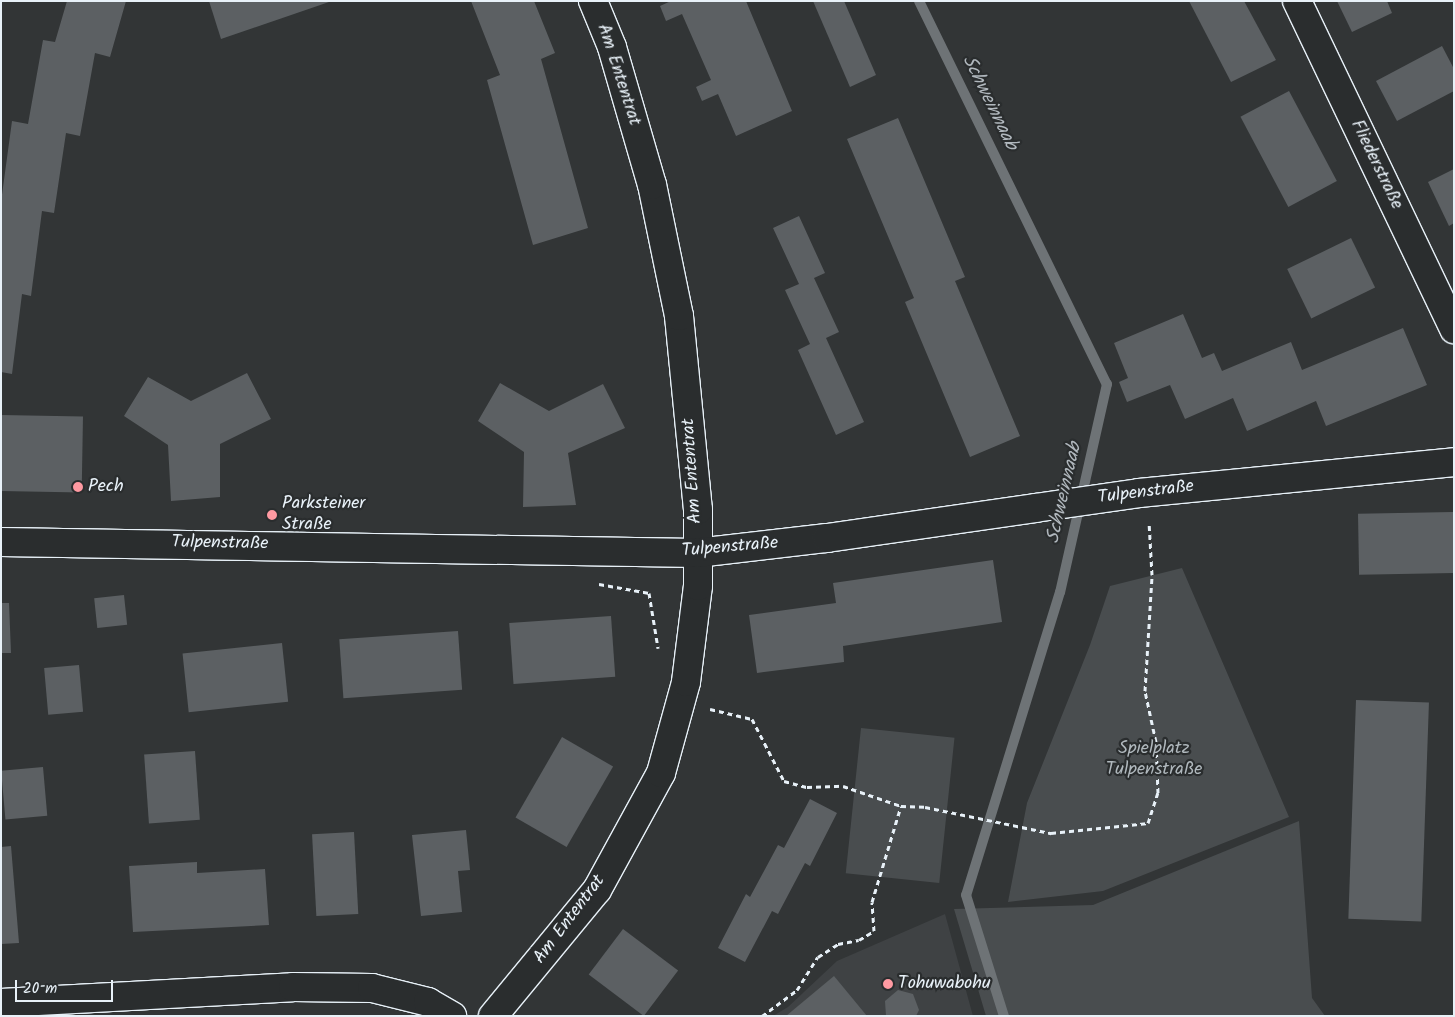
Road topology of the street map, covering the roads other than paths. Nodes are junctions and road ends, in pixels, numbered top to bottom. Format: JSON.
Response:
{"nodes":[{"id":1,"x":593,"y":1,"type":"edge"},
{"id":2,"x":1296,"y":1,"type":"edge"},
{"id":3,"x":1454,"y":329,"type":"edge"},
{"id":4,"x":1454,"y":462,"type":"edge"},
{"id":5,"x":1,"y":542,"type":"edge"},
{"id":6,"x":697,"y":553,"type":"junction"},
{"id":7,"x":1,"y":1003,"type":"edge"},
{"id":8,"x":452,"y":1016,"type":"edge"},
{"id":9,"x":493,"y":1016,"type":"edge"}],
"edges":[{"from":1,"to":6,"type":"street","name":"Am Ententrat"},
{"from":2,"to":3,"type":"street","name":"Fliederstraße"},
{"from":4,"to":6,"type":"street","name":"Tulpenstraße"},
{"from":5,"to":6,"type":"street","name":"Tulpenstraße"},
{"from":6,"to":9,"type":"street","name":"Am Ententrat"},
{"from":7,"to":8,"type":"street"}]}
